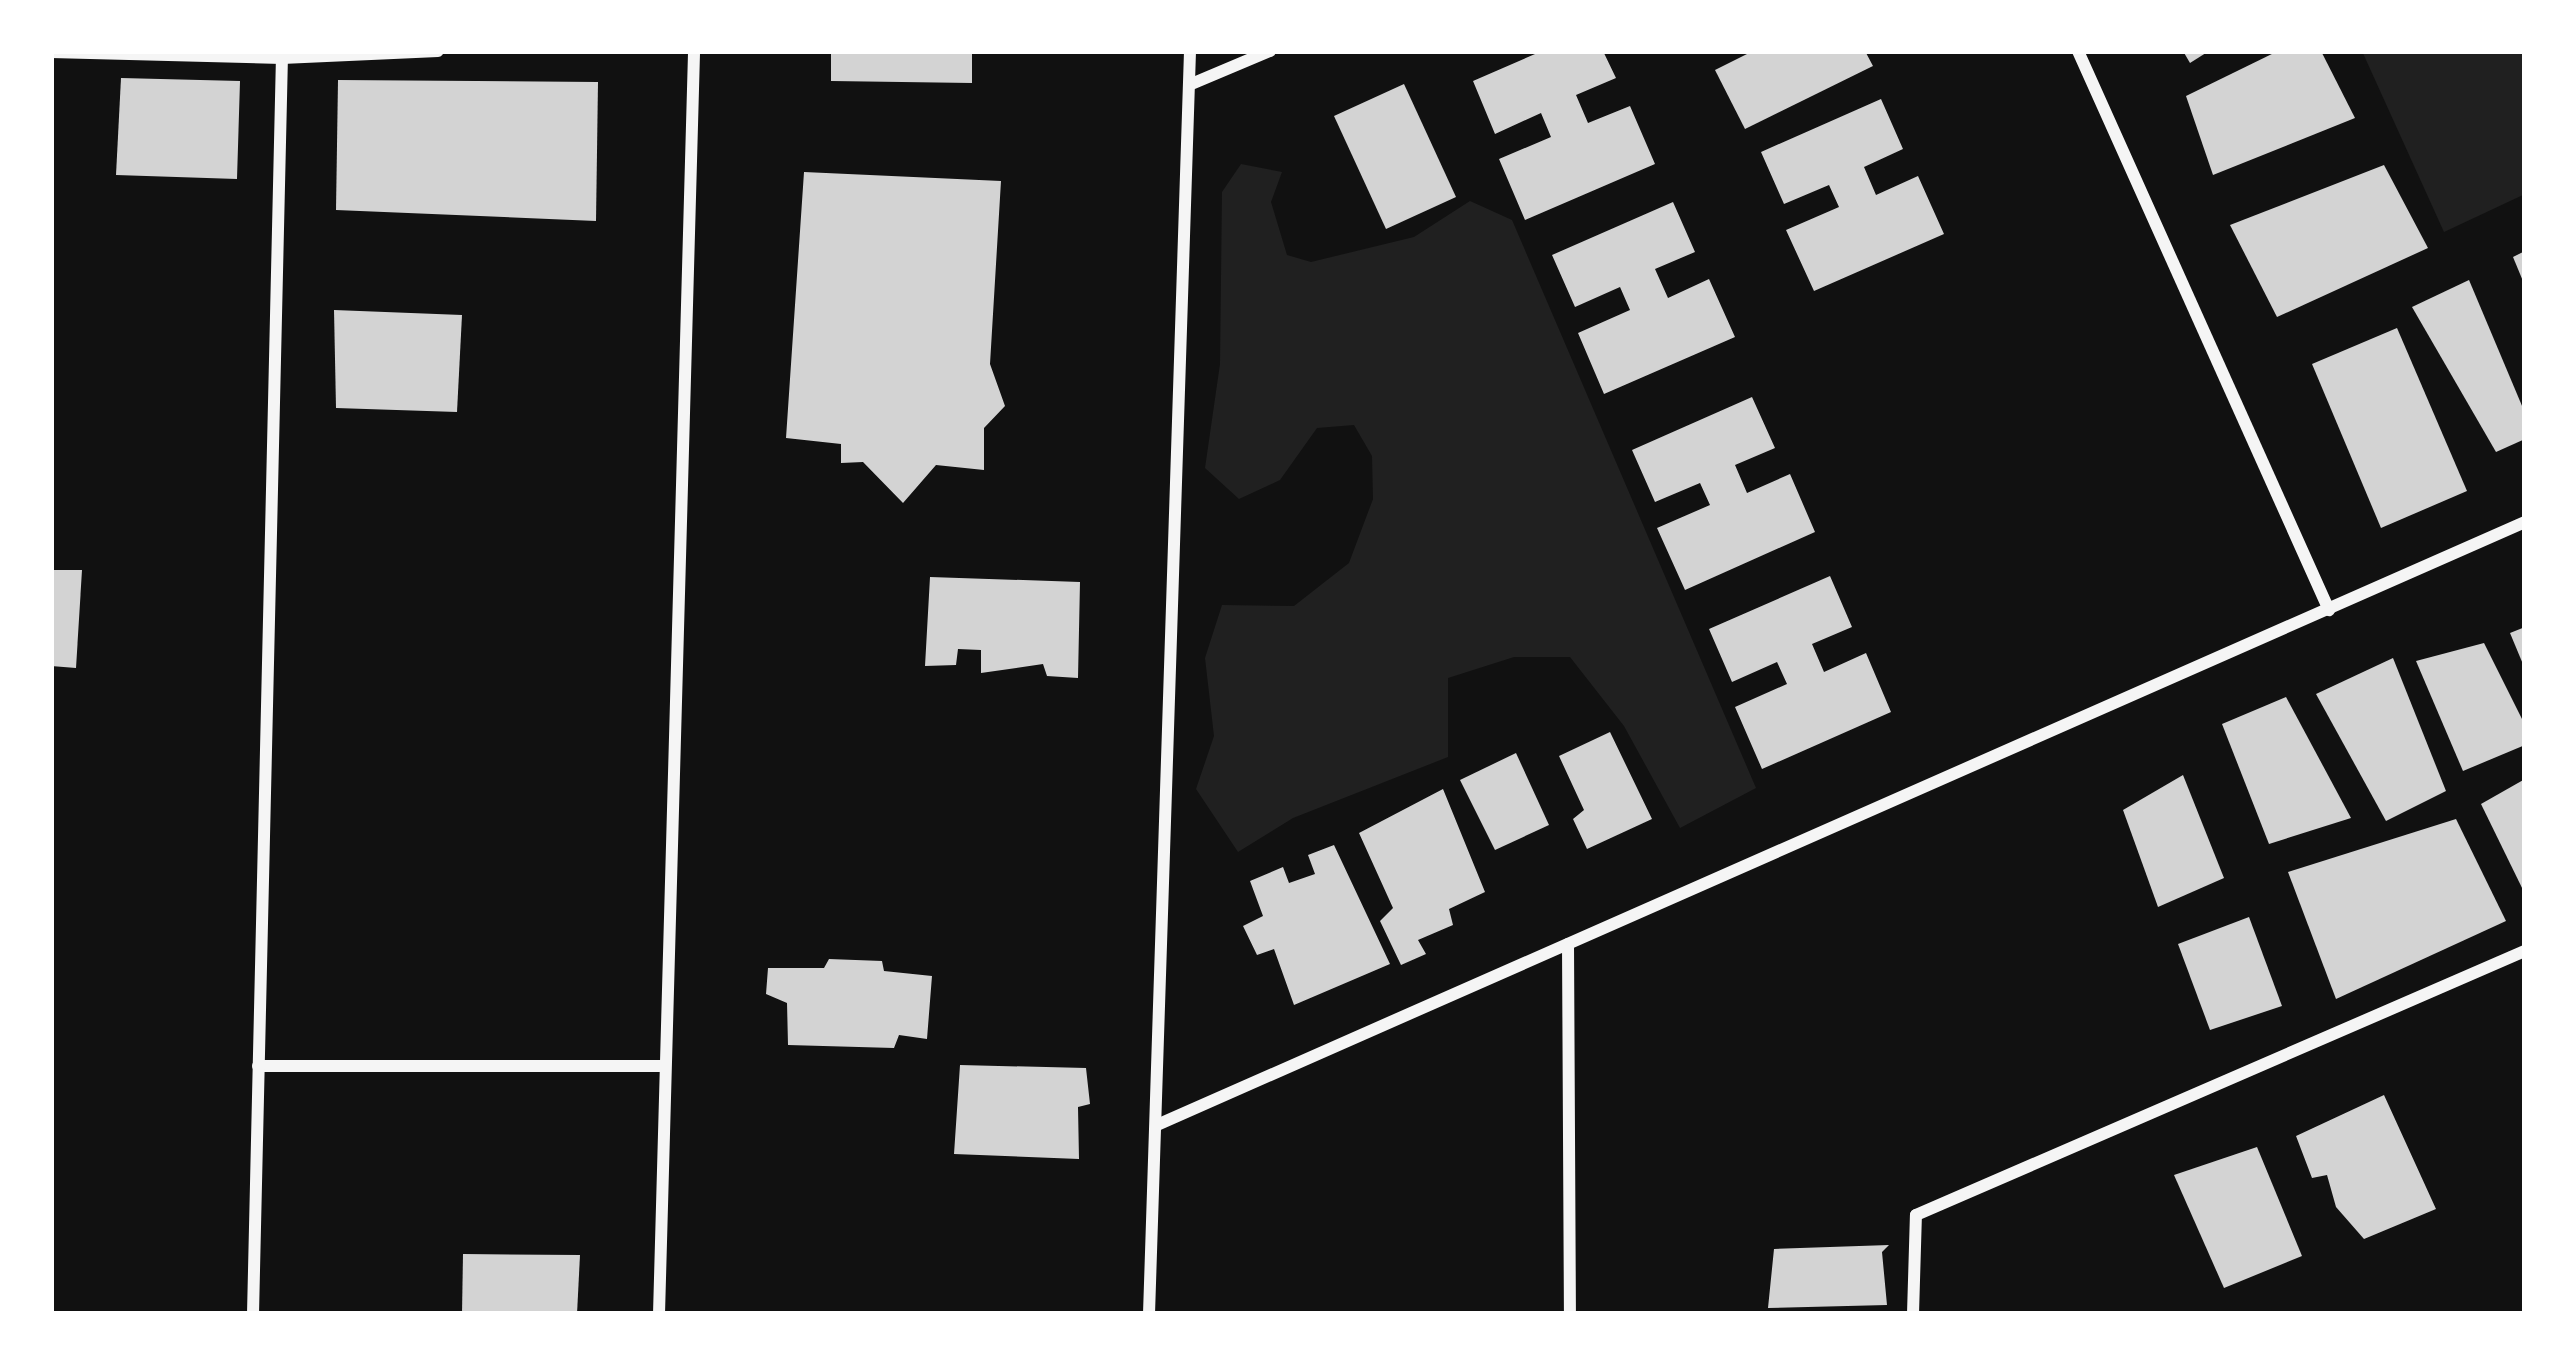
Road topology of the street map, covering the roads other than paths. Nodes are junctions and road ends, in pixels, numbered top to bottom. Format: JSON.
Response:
{"nodes":[{"id":1,"x":438,"y":51,"type":"edge"},
{"id":2,"x":694,"y":51,"type":"edge"},
{"id":3,"x":1190,"y":51,"type":"edge"},
{"id":4,"x":1270,"y":51,"type":"edge"},
{"id":5,"x":2078,"y":51,"type":"edge"},
{"id":6,"x":51,"y":52,"type":"edge"},
{"id":7,"x":282,"y":55,"type":"edge"},
{"id":8,"x":1189,"y":85,"type":"junction"},
{"id":9,"x":2525,"y":522,"type":"edge"},
{"id":10,"x":2329,"y":610,"type":"junction"},
{"id":11,"x":1568,"y":944,"type":"junction"},
{"id":12,"x":2525,"y":951,"type":"edge"},
{"id":13,"x":258,"y":1066,"type":"junction"},
{"id":14,"x":665,"y":1066,"type":"junction"},
{"id":15,"x":1157,"y":1125,"type":"junction"},
{"id":16,"x":254,"y":1314,"type":"edge"},
{"id":17,"x":659,"y":1314,"type":"edge"},
{"id":18,"x":1149,"y":1314,"type":"edge"},
{"id":19,"x":1570,"y":1314,"type":"edge"},
{"id":20,"x":1913,"y":1314,"type":"edge"}],
"edges":[{"from":1,"to":7,"type":"street"},
{"from":2,"to":14,"type":"street"},
{"from":3,"to":8,"type":"street"},
{"from":4,"to":8,"type":"street"},
{"from":5,"to":10,"type":"street"},
{"from":6,"to":7,"type":"street"},
{"from":7,"to":13,"type":"street"},
{"from":8,"to":15,"type":"street"},
{"from":9,"to":10,"type":"street"},
{"from":10,"to":11,"type":"street"},
{"from":11,"to":15,"type":"street"},
{"from":11,"to":19,"type":"street"},
{"from":12,"to":20,"type":"street"},
{"from":13,"to":14,"type":"street"},
{"from":13,"to":16,"type":"street"},
{"from":14,"to":17,"type":"street"},
{"from":15,"to":18,"type":"street"}]}
